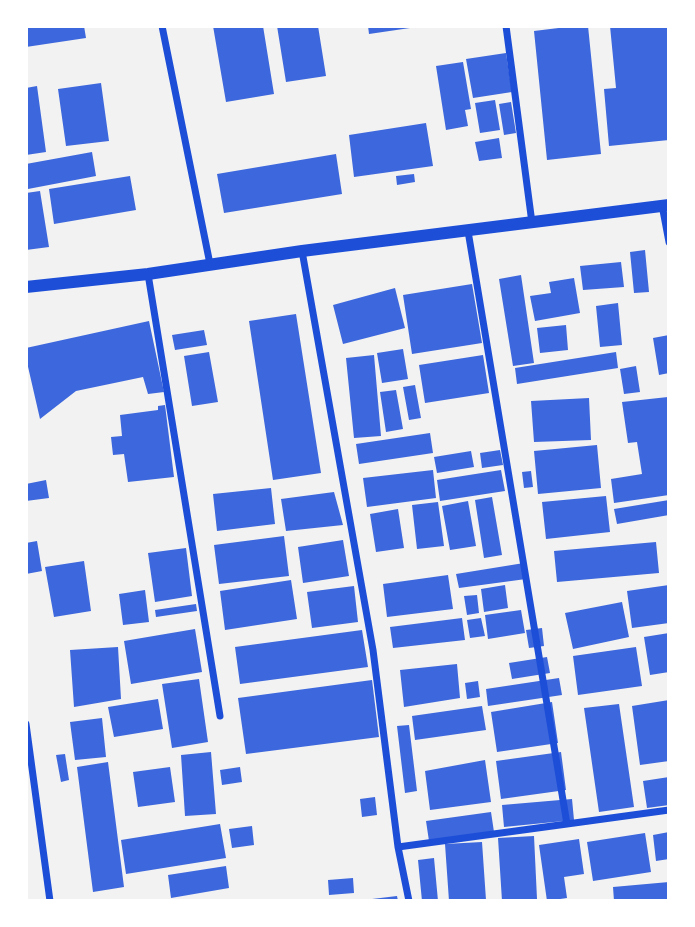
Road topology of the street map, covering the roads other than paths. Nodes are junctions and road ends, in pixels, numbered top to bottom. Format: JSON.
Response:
{"nodes":[{"id":1,"x":162,"y":26,"type":"edge"},
{"id":2,"x":506,"y":26,"type":"edge"},
{"id":3,"x":666,"y":205,"type":"edge"},
{"id":4,"x":532,"y":223,"type":"junction"},
{"id":5,"x":468,"y":231,"type":"junction"},
{"id":6,"x":669,"y":242,"type":"edge"},
{"id":7,"x":302,"y":251,"type":"junction"},
{"id":8,"x":210,"y":264,"type":"junction"},
{"id":9,"x":148,"y":274,"type":"junction"},
{"id":10,"x":26,"y":287,"type":"edge"},
{"id":11,"x":220,"y":716,"type":"dead end"},
{"id":12,"x":26,"y":724,"type":"edge"},
{"id":13,"x":669,"y":810,"type":"edge"},
{"id":14,"x":566,"y":824,"type":"junction"},
{"id":15,"x":398,"y":847,"type":"junction"},
{"id":16,"x":50,"y":901,"type":"edge"},
{"id":17,"x":409,"y":901,"type":"edge"}],
"edges":[{"from":1,"to":8,"type":"street"},
{"from":2,"to":4,"type":"street"},
{"from":3,"to":4,"type":"street"},
{"from":3,"to":6,"type":"street"},
{"from":4,"to":5,"type":"street"},
{"from":5,"to":7,"type":"street"},
{"from":5,"to":14,"type":"street"},
{"from":7,"to":8,"type":"street"},
{"from":7,"to":15,"type":"street"},
{"from":8,"to":9,"type":"street"},
{"from":9,"to":10,"type":"street"},
{"from":9,"to":11,"type":"street"},
{"from":12,"to":16,"type":"street"},
{"from":13,"to":14,"type":"street"},
{"from":14,"to":15,"type":"street"},
{"from":15,"to":17,"type":"street"}]}
